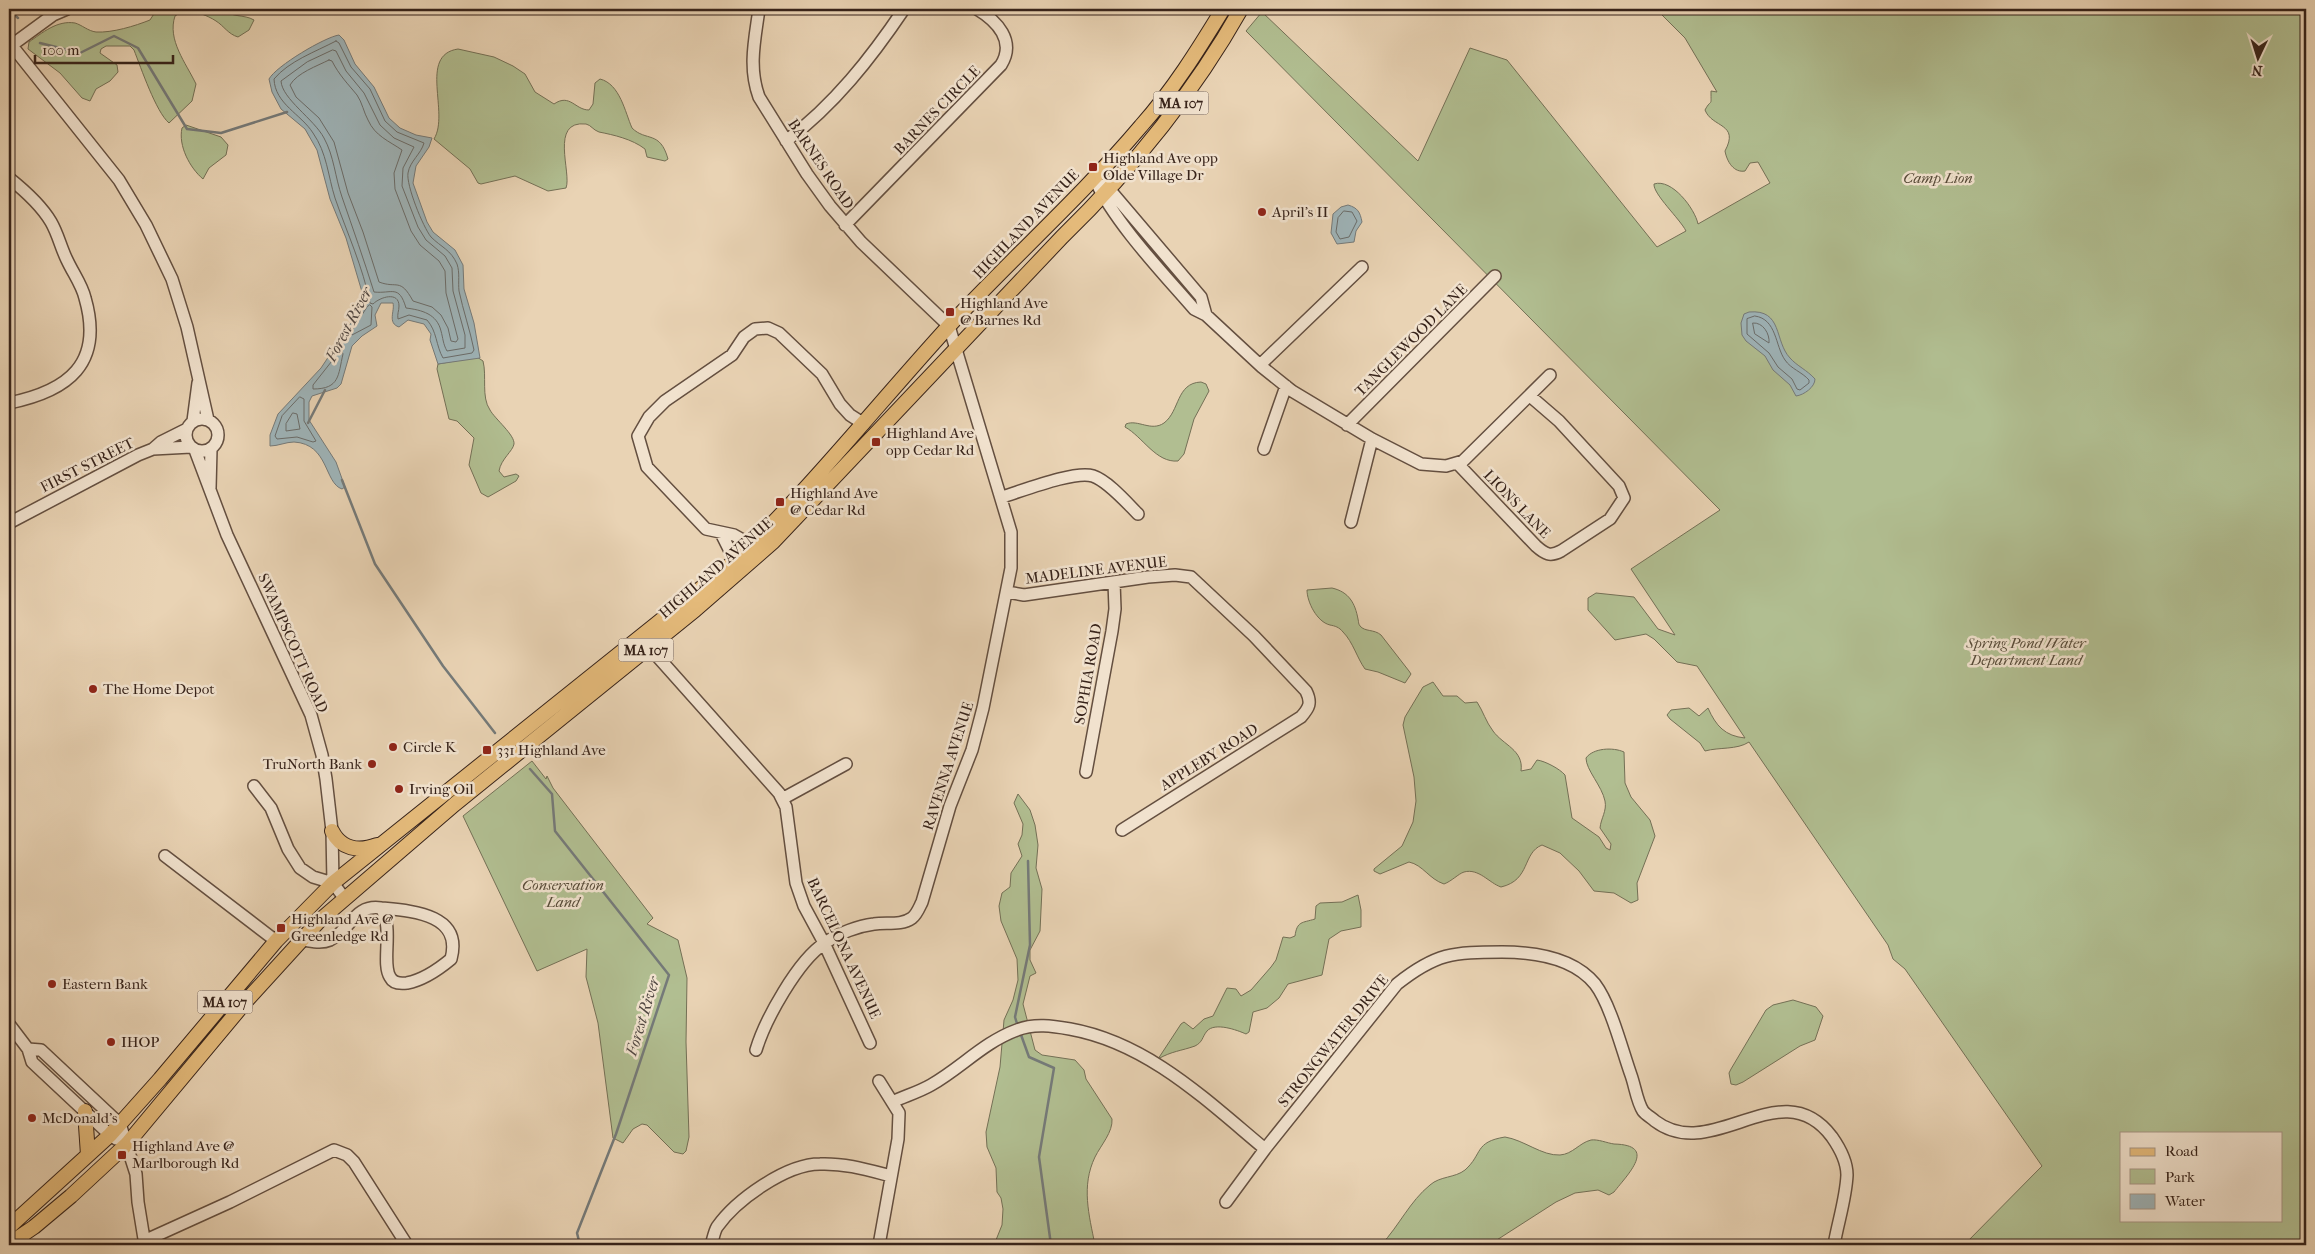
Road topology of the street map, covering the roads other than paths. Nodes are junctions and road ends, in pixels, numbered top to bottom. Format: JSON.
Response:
{"nodes":[{"id":1,"x":67,"y":9,"type":"edge"},
{"id":2,"x":759,"y":9,"type":"edge"},
{"id":3,"x":904,"y":9,"type":"edge"},
{"id":4,"x":977,"y":9,"type":"edge"},
{"id":5,"x":1223,"y":9,"type":"edge"},
{"id":6,"x":1241,"y":9,"type":"edge"},
{"id":7,"x":10,"y":44,"type":"edge"},
{"id":8,"x":786,"y":140,"type":"junction"},
{"id":9,"x":9,"y":178,"type":"edge"},
{"id":10,"x":1094,"y":178,"type":"junction"},
{"id":11,"x":1106,"y":194,"type":"junction"},
{"id":12,"x":845,"y":225,"type":"junction"},
{"id":13,"x":1362,"y":267,"type":"dead end"},
{"id":14,"x":1494,"y":276,"type":"dead end"},
{"id":15,"x":949,"y":326,"type":"junction"},
{"id":16,"x":957,"y":347,"type":"junction"},
{"id":17,"x":1260,"y":365,"type":"junction"},
{"id":18,"x":1550,"y":375,"type":"dead end"},
{"id":19,"x":198,"y":379,"type":"junction"},
{"id":20,"x":1286,"y":386,"type":"junction"},
{"id":21,"x":1530,"y":396,"type":"junction"},
{"id":22,"x":9,"y":403,"type":"edge"},
{"id":23,"x":208,"y":420,"type":"junction"},
{"id":24,"x":864,"y":424,"type":"junction"},
{"id":25,"x":190,"y":425,"type":"junction"},
{"id":26,"x":1347,"y":425,"type":"junction"},
{"id":27,"x":1372,"y":439,"type":"junction"},
{"id":28,"x":153,"y":449,"type":"junction"},
{"id":29,"x":193,"y":449,"type":"junction"},
{"id":30,"x":211,"y":449,"type":"junction"},
{"id":31,"x":1264,"y":449,"type":"dead end"},
{"id":32,"x":1457,"y":463,"type":"junction"},
{"id":33,"x":210,"y":490,"type":"junction"},
{"id":34,"x":1002,"y":497,"type":"junction"},
{"id":35,"x":1138,"y":514,"type":"dead end"},
{"id":36,"x":1351,"y":522,"type":"dead end"},
{"id":37,"x":9,"y":523,"type":"edge"},
{"id":38,"x":721,"y":533,"type":"junction"},
{"id":39,"x":752,"y":545,"type":"junction"},
{"id":40,"x":735,"y":561,"type":"junction"},
{"id":41,"x":1114,"y":582,"type":"junction"},
{"id":42,"x":1007,"y":592,"type":"junction"},
{"id":43,"x":649,"y":648,"type":"junction"},
{"id":44,"x":1310,"y":706,"type":"joint"},
{"id":45,"x":846,"y":764,"type":"dead end"},
{"id":46,"x":1086,"y":772,"type":"dead end"},
{"id":47,"x":254,"y":786,"type":"dead end"},
{"id":48,"x":782,"y":799,"type":"junction"},
{"id":49,"x":332,"y":830,"type":"junction"},
{"id":50,"x":1122,"y":830,"type":"dead end"},
{"id":51,"x":384,"y":842,"type":"junction"},
{"id":52,"x":165,"y":856,"type":"dead end"},
{"id":53,"x":333,"y":883,"type":"junction"},
{"id":54,"x":345,"y":899,"type":"junction"},
{"id":55,"x":381,"y":908,"type":"junction"},
{"id":56,"x":302,"y":940,"type":"junction"},
{"id":57,"x":276,"y":941,"type":"junction"},
{"id":58,"x":824,"y":943,"type":"junction"},
{"id":59,"x":9,"y":1024,"type":"edge"},
{"id":60,"x":870,"y":1043,"type":"dead end"},
{"id":61,"x":28,"y":1049,"type":"junction"},
{"id":62,"x":756,"y":1050,"type":"dead end"},
{"id":63,"x":879,"y":1081,"type":"dead end"},
{"id":64,"x":892,"y":1102,"type":"junction"},
{"id":65,"x":84,"y":1111,"type":"junction"},
{"id":66,"x":120,"y":1124,"type":"junction"},
{"id":67,"x":110,"y":1135,"type":"junction"},
{"id":68,"x":127,"y":1144,"type":"junction"},
{"id":69,"x":1265,"y":1149,"type":"junction"},
{"id":70,"x":88,"y":1155,"type":"junction"},
{"id":71,"x":892,"y":1176,"type":"junction"},
{"id":72,"x":1226,"y":1202,"type":"dead end"},
{"id":73,"x":9,"y":1226,"type":"edge"},
{"id":74,"x":144,"y":1243,"type":"edge"},
{"id":75,"x":9,"y":1244,"type":"edge"},
{"id":76,"x":407,"y":1245,"type":"edge"},
{"id":77,"x":711,"y":1245,"type":"edge"},
{"id":78,"x":879,"y":1245,"type":"edge"},
{"id":79,"x":1834,"y":1245,"type":"edge"}],
"edges":[{"from":1,"to":7,"type":"street"},
{"from":2,"to":8,"type":"street","name":"BARNES ROAD"},
{"from":3,"to":8,"type":"street"},
{"from":4,"to":12,"type":"street","name":"BARNES CIRCLE"},
{"from":5,"to":10,"type":"main road","name":"HIGHLAND AVENUE","number":"MA 107"},
{"from":6,"to":11,"type":"main road","name":"HIGHLAND AVENUE","number":"MA 107"},
{"from":7,"to":19,"type":"street"},
{"from":8,"to":12,"type":"street","name":"BARNES ROAD"},
{"from":9,"to":22,"type":"street"},
{"from":10,"to":11,"type":"street"},
{"from":10,"to":15,"type":"main road","name":"HIGHLAND AVENUE","number":"MA 107"},
{"from":11,"to":16,"type":"main road","name":"HIGHLAND AVENUE","number":"MA 107"},
{"from":11,"to":17,"type":"street"},
{"from":12,"to":15,"type":"street","name":"BARNES ROAD"},
{"from":13,"to":17,"type":"street"},
{"from":14,"to":26,"type":"street","name":"TANGLEWOOD LANE"},
{"from":15,"to":16,"type":"street","name":"RAVENNA AVENUE"},
{"from":15,"to":24,"type":"main road","name":"HIGHLAND AVENUE","number":"MA 107"},
{"from":16,"to":34,"type":"street","name":"RAVENNA AVENUE"},
{"from":16,"to":43,"type":"main road","name":"HIGHLAND AVENUE","number":"MA 107"},
{"from":17,"to":20,"type":"street"},
{"from":18,"to":21,"type":"street"},
{"from":19,"to":23,"type":"street"},
{"from":19,"to":25,"type":"street"},
{"from":20,"to":26,"type":"street"},
{"from":20,"to":31,"type":"street"},
{"from":21,"to":32,"type":"street"},
{"from":21,"to":32,"type":"street","name":"LIONS LANE"},
{"from":23,"to":25,"type":"street"},
{"from":23,"to":30,"type":"street"},
{"from":24,"to":38,"type":"street"},
{"from":24,"to":39,"type":"main road","name":"HIGHLAND AVENUE","number":"MA 107"},
{"from":25,"to":28,"type":"street","name":"FIRST STREET"},
{"from":25,"to":29,"type":"street"},
{"from":26,"to":27,"type":"street"},
{"from":27,"to":32,"type":"street"},
{"from":27,"to":36,"type":"street"},
{"from":28,"to":29,"type":"street","name":"FIRST STREET"},
{"from":28,"to":37,"type":"street","name":"FIRST STREET"},
{"from":29,"to":30,"type":"street"},
{"from":29,"to":33,"type":"street","name":"SWAMPSCOTT ROAD"},
{"from":30,"to":33,"type":"street","name":"SWAMPSCOTT ROAD"},
{"from":33,"to":49,"type":"street","name":"SWAMPSCOTT ROAD"},
{"from":34,"to":35,"type":"street"},
{"from":34,"to":42,"type":"street","name":"RAVENNA AVENUE"},
{"from":38,"to":39,"type":"street"},
{"from":38,"to":40,"type":"street"},
{"from":39,"to":40,"type":"main road","name":"HIGHLAND AVENUE","number":"MA 107"},
{"from":40,"to":51,"type":"main road","name":"HIGHLAND AVENUE","number":"MA 107"},
{"from":41,"to":42,"type":"street","name":"MADELINE AVENUE"},
{"from":41,"to":44,"type":"street","name":"MADELINE AVENUE"},
{"from":41,"to":46,"type":"street","name":"SOPHIA ROAD"},
{"from":42,"to":58,"type":"street","name":"RAVENNA AVENUE"},
{"from":43,"to":48,"type":"street","name":"BARCELONA AVENUE"},
{"from":43,"to":54,"type":"main road","name":"HIGHLAND AVENUE","number":"MA 107"},
{"from":44,"to":50,"type":"street","name":"APPLEBY ROAD"},
{"from":45,"to":48,"type":"street"},
{"from":47,"to":53,"type":"street"},
{"from":48,"to":58,"type":"street","name":"BARCELONA AVENUE"},
{"from":49,"to":51,"type":"main road"},
{"from":49,"to":53,"type":"street","name":"SWAMPSCOTT ROAD"},
{"from":51,"to":53,"type":"main road","name":"HIGHLAND AVENUE","number":"MA 107"},
{"from":52,"to":57,"type":"street"},
{"from":53,"to":54,"type":"street"},
{"from":53,"to":57,"type":"main road","name":"HIGHLAND AVENUE","number":"MA 107"},
{"from":54,"to":56,"type":"main road","name":"HIGHLAND AVENUE","number":"MA 107"},
{"from":55,"to":55,"type":"street"},
{"from":55,"to":56,"type":"street"},
{"from":56,"to":68,"type":"main road","name":"HIGHLAND AVENUE","number":"MA 107"},
{"from":57,"to":66,"type":"main road","name":"HIGHLAND AVENUE","number":"MA 107"},
{"from":58,"to":60,"type":"street","name":"BARCELONA AVENUE"},
{"from":58,"to":62,"type":"street","name":"RAVENNA AVENUE"},
{"from":59,"to":61,"type":"street"},
{"from":61,"to":65,"type":"street"},
{"from":61,"to":66,"type":"street"},
{"from":63,"to":64,"type":"street"},
{"from":64,"to":69,"type":"street"},
{"from":64,"to":71,"type":"street"},
{"from":65,"to":67,"type":"street"},
{"from":65,"to":70,"type":"main road"},
{"from":66,"to":67,"type":"main road","name":"HIGHLAND AVENUE","number":"MA 107"},
{"from":66,"to":68,"type":"street"},
{"from":67,"to":68,"type":"street"},
{"from":67,"to":70,"type":"main road","name":"HIGHLAND AVENUE","number":"MA 107"},
{"from":68,"to":74,"type":"street"},
{"from":68,"to":75,"type":"main road","name":"HIGHLAND AVENUE","number":"MA 107"},
{"from":69,"to":72,"type":"street","name":"STRONGWATER DRIVE"},
{"from":69,"to":79,"type":"street","name":"STRONGWATER DRIVE"},
{"from":70,"to":73,"type":"main road","name":"HIGHLAND AVENUE","number":"MA 107"},
{"from":71,"to":77,"type":"street"},
{"from":71,"to":78,"type":"street"},
{"from":74,"to":76,"type":"street"}]}
